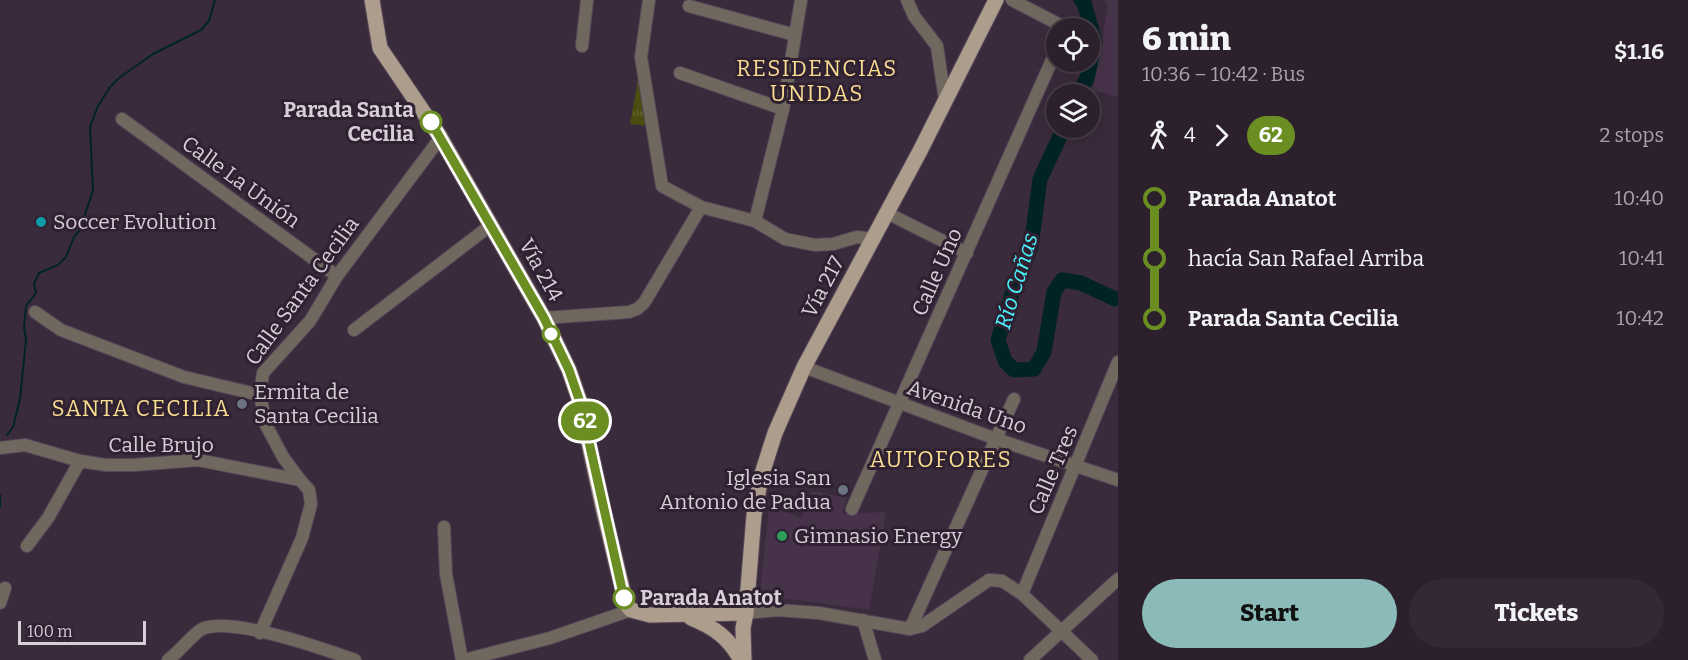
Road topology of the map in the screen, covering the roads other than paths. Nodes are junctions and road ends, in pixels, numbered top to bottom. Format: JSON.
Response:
{"nodes":[{"id":1,"x":372,"y":0,"type":"edge"},
{"id":2,"x":587,"y":0,"type":"edge"},
{"id":3,"x":649,"y":0,"type":"edge"},
{"id":4,"x":801,"y":0,"type":"edge"},
{"id":5,"x":907,"y":0,"type":"edge"},
{"id":6,"x":996,"y":0,"type":"edge"},
{"id":7,"x":1012,"y":0,"type":"edge"},
{"id":8,"x":689,"y":6,"type":"dead end"},
{"id":9,"x":1047,"y":18,"type":"edge"},
{"id":10,"x":795,"y":35,"type":"junction"},
{"id":11,"x":582,"y":46,"type":"dead end"},
{"id":12,"x":1047,"y":72,"type":"edge"},
{"id":13,"x":680,"y":73,"type":"dead end"},
{"id":14,"x":945,"y":100,"type":"junction"},
{"id":15,"x":783,"y":109,"type":"junction"},
{"id":16,"x":122,"y":119,"type":"dead end"},
{"id":17,"x":441,"y":137,"type":"junction"},
{"id":18,"x":701,"y":207,"type":"junction"},
{"id":19,"x":887,"y":213,"type":"junction"},
{"id":20,"x":755,"y":221,"type":"junction"},
{"id":21,"x":491,"y":225,"type":"junction"},
{"id":22,"x":873,"y":239,"type":"junction"},
{"id":23,"x":967,"y":253,"type":"junction"},
{"id":24,"x":337,"y":276,"type":"junction"},
{"id":25,"x":35,"y":312,"type":"dead end"},
{"id":26,"x":544,"y":318,"type":"junction"},
{"id":27,"x":354,"y":330,"type":"dead end"},
{"id":28,"x":1118,"y":362,"type":"edge"},
{"id":29,"x":804,"y":368,"type":"junction"},
{"id":30,"x":260,"y":395,"type":"junction"},
{"id":31,"x":1014,"y":399,"type":"dead end"},
{"id":32,"x":899,"y":404,"type":"junction"},
{"id":33,"x":996,"y":439,"type":"junction"},
{"id":34,"x":0,"y":448,"type":"edge"},
{"id":35,"x":81,"y":461,"type":"junction"},
{"id":36,"x":1077,"y":465,"type":"junction"},
{"id":37,"x":300,"y":480,"type":"junction"},
{"id":38,"x":1118,"y":480,"type":"edge"},
{"id":39,"x":852,"y":509,"type":"dead end"},
{"id":40,"x":444,"y":527,"type":"dead end"},
{"id":41,"x":27,"y":546,"type":"dead end"},
{"id":42,"x":1118,"y":579,"type":"edge"},
{"id":43,"x":5,"y":588,"type":"dead end"},
{"id":44,"x":1022,"y":594,"type":"junction"},
{"id":45,"x":0,"y":603,"type":"edge"},
{"id":46,"x":631,"y":610,"type":"junction"},
{"id":47,"x":746,"y":613,"type":"junction"},
{"id":48,"x":685,"y":615,"type":"junction"},
{"id":49,"x":863,"y":620,"type":"junction"},
{"id":50,"x":910,"y":629,"type":"junction"},
{"id":51,"x":1060,"y":630,"type":"junction"},
{"id":52,"x":260,"y":633,"type":"junction"},
{"id":53,"x":168,"y":660,"type":"edge"},
{"id":54,"x":355,"y":660,"type":"edge"},
{"id":55,"x":463,"y":660,"type":"edge"},
{"id":56,"x":743,"y":660,"type":"edge"},
{"id":57,"x":754,"y":660,"type":"edge"},
{"id":58,"x":875,"y":660,"type":"edge"},
{"id":59,"x":1030,"y":660,"type":"edge"},
{"id":60,"x":1092,"y":660,"type":"edge"}],
"edges":[{"from":1,"to":17,"type":"main road","name":"Vía 214"},
{"from":2,"to":11,"type":"street"},
{"from":3,"to":18,"type":"street"},
{"from":4,"to":10,"type":"street"},
{"from":5,"to":14,"type":"street"},
{"from":6,"to":14,"type":"main road","name":"Vía 217"},
{"from":7,"to":9,"type":"street"},
{"from":8,"to":10,"type":"street"},
{"from":10,"to":15,"type":"street"},
{"from":12,"to":23,"type":"street","name":"Calle Uno"},
{"from":13,"to":15,"type":"street"},
{"from":14,"to":19,"type":"main road","name":"Vía 217"},
{"from":15,"to":20,"type":"street"},
{"from":16,"to":24,"type":"street","name":"Calle La Unión"},
{"from":17,"to":21,"type":"main road","name":"Vía 214"},
{"from":17,"to":24,"type":"street","name":"Calle Santa Cecilia"},
{"from":18,"to":20,"type":"street"},
{"from":18,"to":26,"type":"street"},
{"from":19,"to":22,"type":"main road","name":"Vía 217"},
{"from":19,"to":23,"type":"street"},
{"from":20,"to":22,"type":"street"},
{"from":21,"to":26,"type":"main road","name":"Vía 214"},
{"from":21,"to":27,"type":"street"},
{"from":22,"to":29,"type":"main road","name":"Vía 217"},
{"from":23,"to":32,"type":"street","name":"Calle Uno"},
{"from":24,"to":30,"type":"street","name":"Calle Santa Cecilia"},
{"from":25,"to":30,"type":"street"},
{"from":26,"to":46,"type":"main road","name":"Vía 214"},
{"from":28,"to":36,"type":"street","name":"Calle Tres"},
{"from":29,"to":32,"type":"street","name":"Avenida Uno"},
{"from":29,"to":47,"type":"main road","name":"Vía 217"},
{"from":30,"to":37,"type":"street","name":"Calle Santa Cecilia"},
{"from":31,"to":33,"type":"street"},
{"from":32,"to":33,"type":"street","name":"Avenida Uno"},
{"from":32,"to":39,"type":"street","name":"Calle Uno"},
{"from":33,"to":36,"type":"street","name":"Avenida Uno"},
{"from":33,"to":50,"type":"street"},
{"from":34,"to":35,"type":"street","name":"Calle Brujo"},
{"from":35,"to":37,"type":"street","name":"Calle Brujo"},
{"from":35,"to":41,"type":"street"},
{"from":36,"to":38,"type":"street","name":"Avenida Uno"},
{"from":36,"to":44,"type":"street","name":"Calle Tres"},
{"from":37,"to":52,"type":"street"},
{"from":40,"to":55,"type":"street"},
{"from":42,"to":51,"type":"street"},
{"from":43,"to":45,"type":"street"},
{"from":44,"to":50,"type":"street"},
{"from":44,"to":51,"type":"street"},
{"from":46,"to":48,"type":"main road"},
{"from":46,"to":55,"type":"street"},
{"from":47,"to":48,"type":"main road"},
{"from":47,"to":49,"type":"street"},
{"from":47,"to":56,"type":"main road"},
{"from":47,"to":57,"type":"main road"},
{"from":48,"to":56,"type":"main road"},
{"from":49,"to":50,"type":"street"},
{"from":49,"to":58,"type":"street"},
{"from":51,"to":59,"type":"street"},
{"from":51,"to":60,"type":"street"},
{"from":52,"to":53,"type":"street"},
{"from":52,"to":54,"type":"street"}]}
